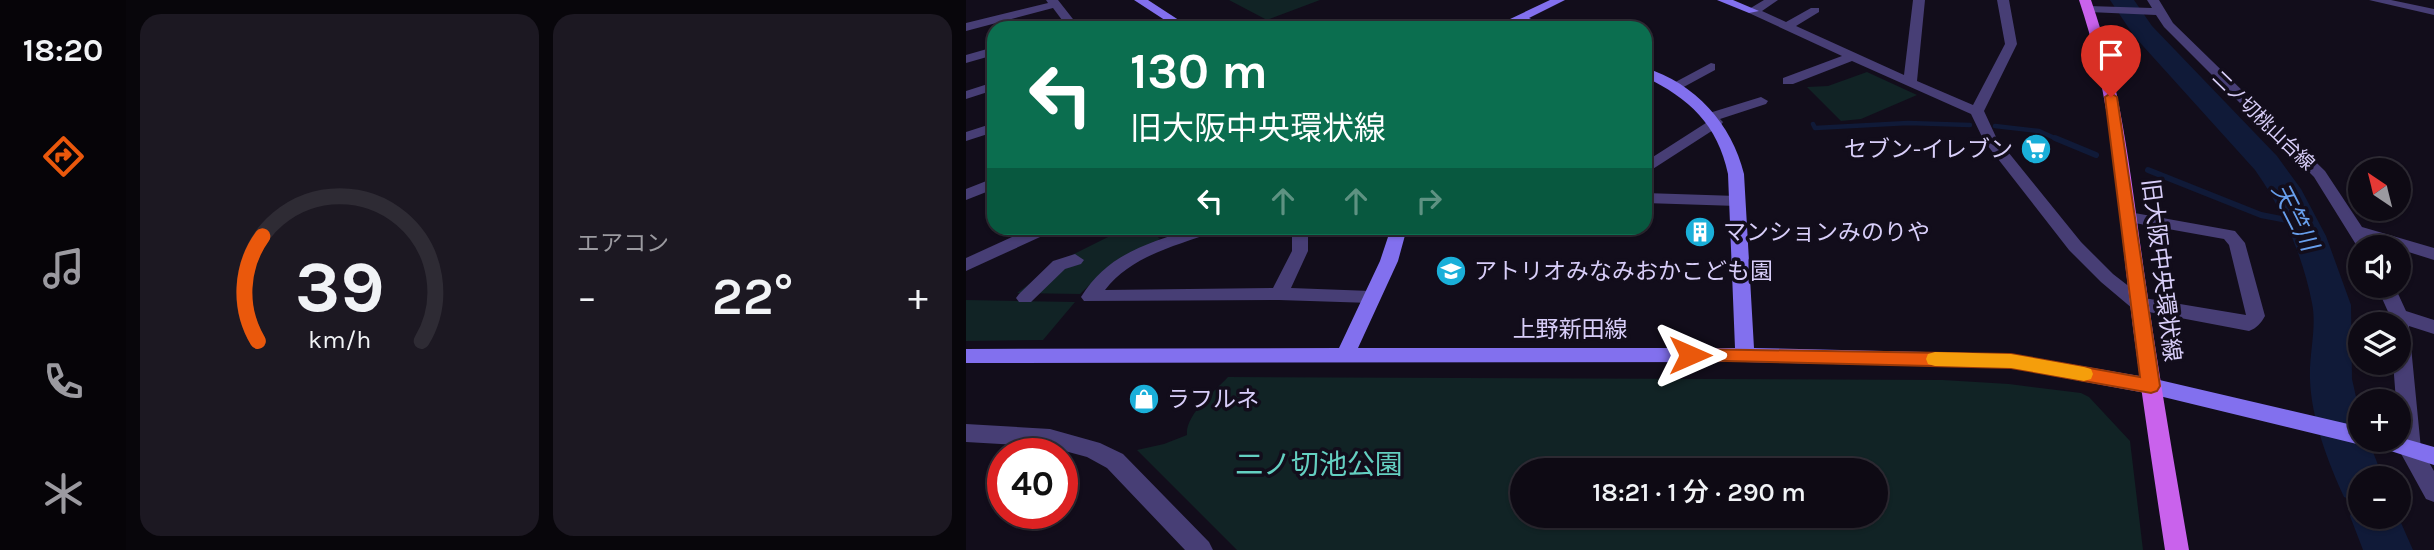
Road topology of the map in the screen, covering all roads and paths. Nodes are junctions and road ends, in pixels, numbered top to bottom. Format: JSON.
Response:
{"nodes":[{"id":1,"x":1140,"y":0,"type":"edge"},
{"id":2,"x":1559,"y":0,"type":"edge"},
{"id":3,"x":1723,"y":0,"type":"edge"},
{"id":4,"x":1772,"y":0,"type":"edge"},
{"id":5,"x":1919,"y":0,"type":"edge"},
{"id":6,"x":2003,"y":0,"type":"edge"},
{"id":7,"x":2375,"y":0,"type":"edge"},
{"id":8,"x":1052,"y":2,"type":"edge"},
{"id":9,"x":2087,"y":5,"type":"edge"},
{"id":10,"x":2157,"y":6,"type":"edge"},
{"id":11,"x":1815,"y":10,"type":"dead end"},
{"id":12,"x":1753,"y":11,"type":"junction"},
{"id":13,"x":2434,"y":12,"type":"edge"},
{"id":14,"x":1520,"y":18,"type":"junction"},
{"id":15,"x":1067,"y":21,"type":"edge"},
{"id":16,"x":1174,"y":21,"type":"edge"},
{"id":17,"x":1513,"y":21,"type":"edge"},
{"id":18,"x":1527,"y":21,"type":"edge"},
{"id":19,"x":1787,"y":26,"type":"junction"},
{"id":20,"x":966,"y":27,"type":"edge"},
{"id":21,"x":987,"y":53,"type":"edge"},
{"id":22,"x":1853,"y":56,"type":"junction"},
{"id":23,"x":966,"y":59,"type":"edge"},
{"id":24,"x":1711,"y":67,"type":"dead end"},
{"id":25,"x":1652,"y":75,"type":"edge"},
{"id":26,"x":1788,"y":81,"type":"dead end"},
{"id":27,"x":1910,"y":84,"type":"junction"},
{"id":28,"x":1675,"y":86,"type":"junction"},
{"id":29,"x":987,"y":88,"type":"edge"},
{"id":30,"x":966,"y":95,"type":"edge"},
{"id":31,"x":1761,"y":101,"type":"dead end"},
{"id":32,"x":1977,"y":111,"type":"junction"},
{"id":33,"x":1714,"y":119,"type":"junction"},
{"id":34,"x":987,"y":130,"type":"edge"},
{"id":35,"x":966,"y":137,"type":"edge"},
{"id":36,"x":1652,"y":164,"type":"edge"},
{"id":37,"x":987,"y":186,"type":"edge"},
{"id":38,"x":966,"y":195,"type":"edge"},
{"id":39,"x":1652,"y":198,"type":"edge"},
{"id":40,"x":1737,"y":201,"type":"junction"},
{"id":41,"x":2129,"y":217,"type":"junction"},
{"id":42,"x":1030,"y":235,"type":"edge"},
{"id":43,"x":1190,"y":235,"type":"edge"},
{"id":44,"x":1300,"y":235,"type":"edge"},
{"id":45,"x":1397,"y":235,"type":"edge"},
{"id":46,"x":2360,"y":235,"type":"edge"},
{"id":47,"x":2411,"y":249,"type":"edge"},
{"id":48,"x":2434,"y":254,"type":"edge"},
{"id":49,"x":1075,"y":260,"type":"dead end"},
{"id":50,"x":966,"y":265,"type":"edge"},
{"id":51,"x":1279,"y":294,"type":"junction"},
{"id":52,"x":1371,"y":297,"type":"junction"},
{"id":53,"x":1025,"y":298,"type":"dead end"},
{"id":54,"x":2139,"y":304,"type":"junction"},
{"id":55,"x":2411,"y":320,"type":"edge"},
{"id":56,"x":2434,"y":327,"type":"edge"},
{"id":57,"x":1346,"y":355,"type":"junction"},
{"id":58,"x":1745,"y":355,"type":"junction"},
{"id":59,"x":966,"y":356,"type":"edge"},
{"id":60,"x":2151,"y":386,"type":"junction"},
{"id":61,"x":966,"y":433,"type":"edge"},
{"id":62,"x":2348,"y":433,"type":"edge"},
{"id":63,"x":2411,"y":450,"type":"edge"},
{"id":64,"x":2411,"y":452,"type":"edge"},
{"id":65,"x":2434,"y":456,"type":"edge"},
{"id":66,"x":2434,"y":492,"type":"edge"},
{"id":67,"x":1202,"y":550,"type":"edge"},
{"id":68,"x":2177,"y":550,"type":"edge"}],
"edges":[{"from":1,"to":16,"type":"street"},
{"from":2,"to":14,"type":"street"},
{"from":3,"to":12,"type":"street"},
{"from":4,"to":12,"type":"street"},
{"from":5,"to":27,"type":"street"},
{"from":6,"to":32,"type":"street"},
{"from":7,"to":13,"type":"street"},
{"from":8,"to":15,"type":"street"},
{"from":8,"to":20,"type":"street"},
{"from":9,"to":10,"type":"street"},
{"from":9,"to":41,"type":"main road","name":"旧大阪中央環状線"},
{"from":10,"to":46,"type":"street","name":"二ノ切桃山台線"},
{"from":11,"to":19,"type":"street"},
{"from":12,"to":19,"type":"street"},
{"from":14,"to":17,"type":"street"},
{"from":14,"to":18,"type":"street"},
{"from":19,"to":22,"type":"street"},
{"from":21,"to":23,"type":"street"},
{"from":22,"to":26,"type":"street"},
{"from":22,"to":27,"type":"street"},
{"from":24,"to":28,"type":"street"},
{"from":25,"to":28,"type":"street"},
{"from":27,"to":32,"type":"street"},
{"from":28,"to":33,"type":"street"},
{"from":29,"to":30,"type":"street"},
{"from":31,"to":33,"type":"street"},
{"from":32,"to":54,"type":"street"},
{"from":33,"to":36,"type":"street"},
{"from":33,"to":40,"type":"street"},
{"from":34,"to":35,"type":"street"},
{"from":37,"to":38,"type":"street"},
{"from":39,"to":40,"type":"street"},
{"from":40,"to":58,"type":"street"},
{"from":41,"to":54,"type":"main road","name":"旧大阪中央環状線"},
{"from":41,"to":54,"type":"street"},
{"from":42,"to":50,"type":"street"},
{"from":43,"to":51,"type":"street"},
{"from":44,"to":51,"type":"street"},
{"from":45,"to":52,"type":"street"},
{"from":47,"to":48,"type":"street"},
{"from":49,"to":53,"type":"street"},
{"from":51,"to":52,"type":"street"},
{"from":52,"to":57,"type":"street"},
{"from":54,"to":60,"type":"main road","name":"旧大阪中央環状線"},
{"from":55,"to":56,"type":"street"},
{"from":57,"to":58,"type":"street","name":"上野新田線"},
{"from":57,"to":59,"type":"street","name":"上野新田線"},
{"from":58,"to":60,"type":"street","name":"上野新田線"},
{"from":60,"to":62,"type":"street","name":"上野新田線"},
{"from":60,"to":68,"type":"main road","name":"旧大阪中央環状線"},
{"from":61,"to":67,"type":"street"},
{"from":63,"to":65,"type":"street"},
{"from":64,"to":66,"type":"street"}]}
